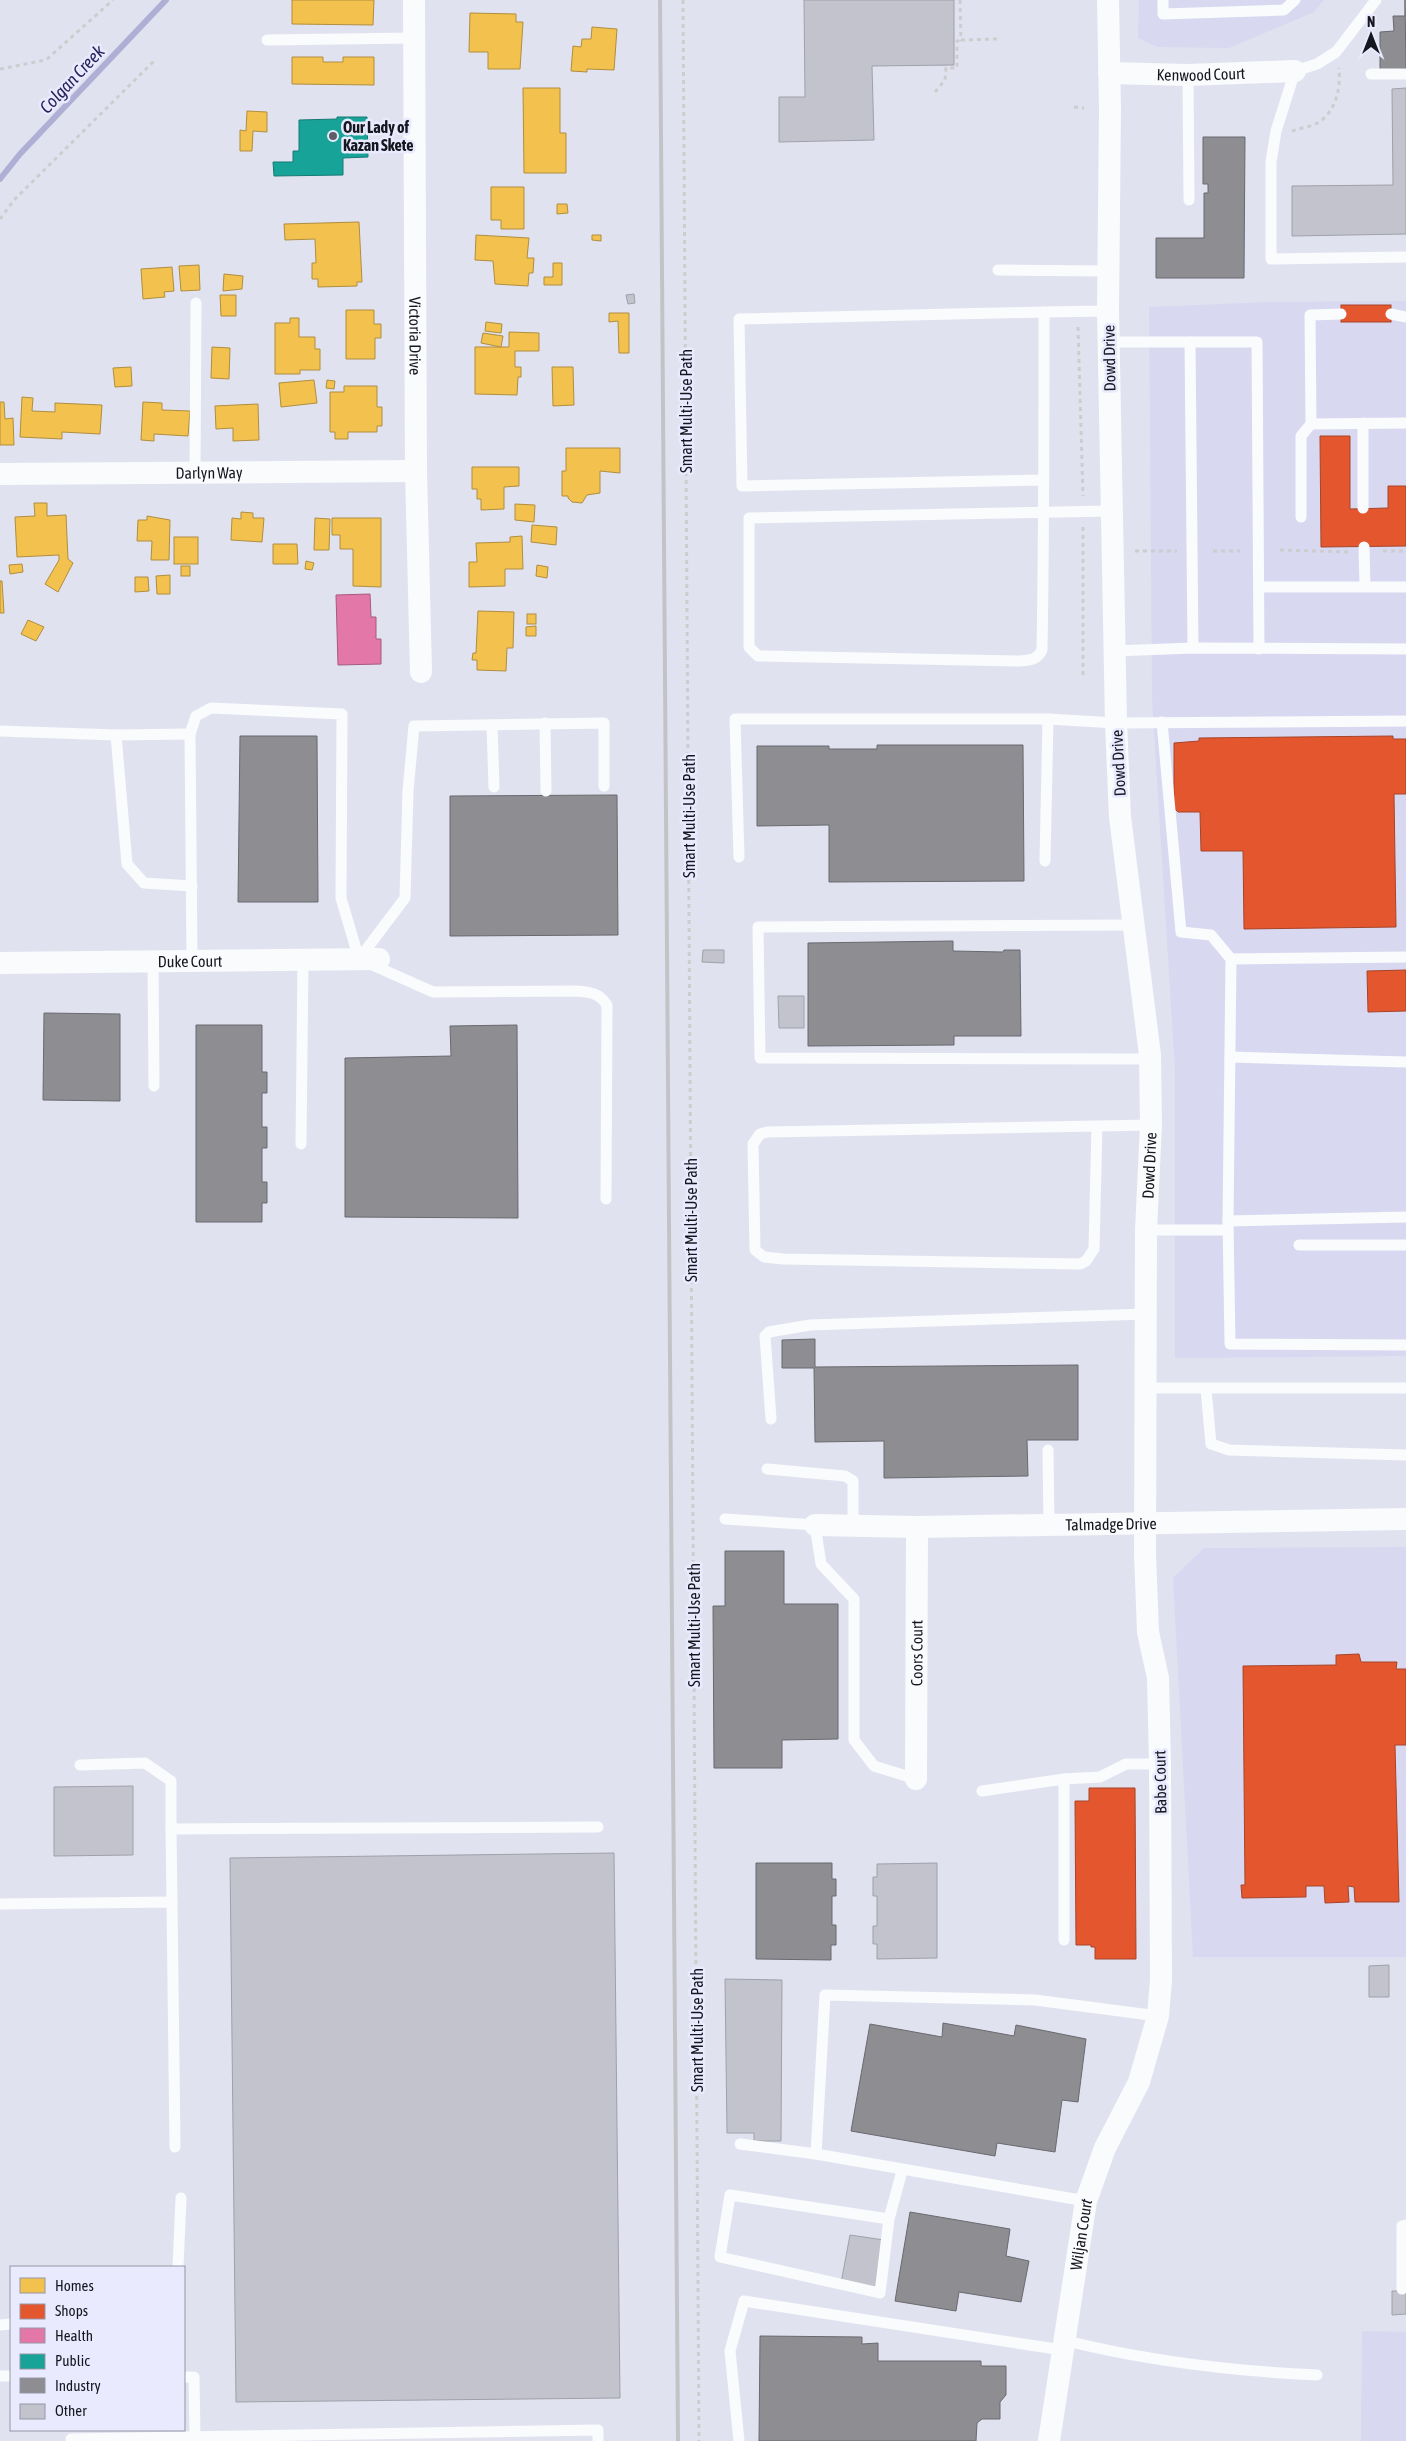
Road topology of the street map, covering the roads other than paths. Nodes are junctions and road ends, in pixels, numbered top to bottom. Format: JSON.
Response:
{"nodes":[{"id":1,"x":414,"y":0,"type":"edge"},
{"id":2,"x":1108,"y":0,"type":"edge"},
{"id":3,"x":1163,"y":0,"type":"edge"},
{"id":4,"x":1295,"y":0,"type":"edge"},
{"id":5,"x":1376,"y":0,"type":"edge"},
{"id":6,"x":414,"y":38,"type":"junction"},
{"id":7,"x":267,"y":40,"type":"dead end"},
{"id":8,"x":1295,"y":71,"type":"junction"},
{"id":9,"x":1109,"y":72,"type":"junction"},
{"id":10,"x":1371,"y":74,"type":"dead end"},
{"id":11,"x":1406,"y":74,"type":"edge"},
{"id":12,"x":1188,"y":75,"type":"junction"},
{"id":13,"x":1189,"y":200,"type":"dead end"},
{"id":14,"x":1406,"y":257,"type":"edge"},
{"id":15,"x":998,"y":270,"type":"dead end"},
{"id":16,"x":1108,"y":271,"type":"junction"},
{"id":17,"x":196,"y":304,"type":"dead end"},
{"id":18,"x":1108,"y":311,"type":"junction"},
{"id":19,"x":1044,"y":312,"type":"junction"},
{"id":20,"x":1341,"y":314,"type":"dead end"},
{"id":21,"x":1391,"y":314,"type":"dead end"},
{"id":22,"x":1406,"y":317,"type":"edge"},
{"id":23,"x":1109,"y":342,"type":"junction"},
{"id":24,"x":1190,"y":342,"type":"junction"},
{"id":25,"x":1363,"y":423,"type":"junction"},
{"id":26,"x":1406,"y":423,"type":"edge"},
{"id":27,"x":1311,"y":424,"type":"junction"},
{"id":28,"x":416,"y":471,"type":"junction"},
{"id":29,"x":195,"y":473,"type":"junction"},
{"id":30,"x":0,"y":474,"type":"edge"},
{"id":31,"x":1044,"y":480,"type":"junction"},
{"id":32,"x":1363,"y":508,"type":"dead end"},
{"id":33,"x":1112,"y":511,"type":"junction"},
{"id":34,"x":1044,"y":512,"type":"junction"},
{"id":35,"x":1301,"y":517,"type":"dead end"},
{"id":36,"x":1364,"y":547,"type":"dead end"},
{"id":37,"x":1365,"y":586,"type":"junction"},
{"id":38,"x":1258,"y":587,"type":"junction"},
{"id":39,"x":1406,"y":587,"type":"edge"},
{"id":40,"x":1193,"y":648,"type":"junction"},
{"id":41,"x":1406,"y":648,"type":"edge"},
{"id":42,"x":1259,"y":649,"type":"junction"},
{"id":43,"x":1114,"y":651,"type":"junction"},
{"id":44,"x":421,"y":672,"type":"dead end"},
{"id":45,"x":1048,"y":719,"type":"junction"},
{"id":46,"x":1406,"y":721,"type":"edge"},
{"id":47,"x":1162,"y":722,"type":"junction"},
{"id":48,"x":492,"y":724,"type":"junction"},
{"id":49,"x":545,"y":724,"type":"junction"},
{"id":50,"x":1116,"y":724,"type":"junction"},
{"id":51,"x":0,"y":731,"type":"edge"},
{"id":52,"x":190,"y":734,"type":"junction"},
{"id":53,"x":116,"y":735,"type":"junction"},
{"id":54,"x":604,"y":786,"type":"dead end"},
{"id":55,"x":494,"y":787,"type":"dead end"},
{"id":56,"x":546,"y":791,"type":"dead end"},
{"id":57,"x":739,"y":857,"type":"dead end"},
{"id":58,"x":1045,"y":862,"type":"dead end"},
{"id":59,"x":192,"y":886,"type":"junction"},
{"id":60,"x":1133,"y":925,"type":"junction"},
{"id":61,"x":1406,"y":957,"type":"edge"},
{"id":62,"x":369,"y":959,"type":"junction"},
{"id":63,"x":1231,"y":959,"type":"junction"},
{"id":64,"x":303,"y":960,"type":"junction"},
{"id":65,"x":153,"y":961,"type":"junction"},
{"id":66,"x":192,"y":961,"type":"junction"},
{"id":67,"x":0,"y":964,"type":"edge"},
{"id":68,"x":1230,"y":1057,"type":"junction"},
{"id":69,"x":1150,"y":1058,"type":"junction"},
{"id":70,"x":1406,"y":1062,"type":"edge"},
{"id":71,"x":154,"y":1086,"type":"dead end"},
{"id":72,"x":1151,"y":1125,"type":"junction"},
{"id":73,"x":1097,"y":1126,"type":"junction"},
{"id":74,"x":301,"y":1144,"type":"dead end"},
{"id":75,"x":606,"y":1199,"type":"dead end"},
{"id":76,"x":1406,"y":1217,"type":"edge"},
{"id":77,"x":1228,"y":1226,"type":"junction"},
{"id":78,"x":1146,"y":1230,"type":"junction"},
{"id":79,"x":1299,"y":1245,"type":"dead end"},
{"id":80,"x":1406,"y":1245,"type":"edge"},
{"id":81,"x":1146,"y":1314,"type":"junction"},
{"id":82,"x":1406,"y":1345,"type":"edge"},
{"id":83,"x":1147,"y":1388,"type":"junction"},
{"id":84,"x":1406,"y":1388,"type":"edge"},
{"id":85,"x":1206,"y":1389,"type":"junction"},
{"id":86,"x":771,"y":1419,"type":"dead end"},
{"id":87,"x":1048,"y":1450,"type":"dead end"},
{"id":88,"x":1406,"y":1455,"type":"edge"},
{"id":89,"x":767,"y":1469,"type":"dead end"},
{"id":90,"x":725,"y":1519,"type":"dead end"},
{"id":91,"x":1406,"y":1519,"type":"edge"},
{"id":92,"x":1146,"y":1524,"type":"junction"},
{"id":93,"x":815,"y":1525,"type":"junction"},
{"id":94,"x":853,"y":1525,"type":"junction"},
{"id":95,"x":1049,"y":1526,"type":"junction"},
{"id":96,"x":917,"y":1527,"type":"junction"},
{"id":97,"x":1160,"y":1764,"type":"junction"},
{"id":98,"x":80,"y":1765,"type":"dead end"},
{"id":99,"x":916,"y":1779,"type":"joint"},
{"id":100,"x":1064,"y":1779,"type":"junction"},
{"id":101,"x":982,"y":1791,"type":"dead end"},
{"id":102,"x":598,"y":1827,"type":"dead end"},
{"id":103,"x":171,"y":1829,"type":"junction"},
{"id":104,"x":172,"y":1902,"type":"junction"},
{"id":105,"x":0,"y":1904,"type":"edge"},
{"id":106,"x":1064,"y":1940,"type":"dead end"},
{"id":107,"x":1158,"y":2016,"type":"junction"},
{"id":108,"x":1152,"y":2039,"type":"joint"},
{"id":109,"x":740,"y":2144,"type":"dead end"},
{"id":110,"x":175,"y":2147,"type":"dead end"},
{"id":111,"x":816,"y":2154,"type":"junction"},
{"id":112,"x":902,"y":2171,"type":"junction"},
{"id":113,"x":181,"y":2198,"type":"dead end"},
{"id":114,"x":1086,"y":2201,"type":"junction"},
{"id":115,"x":889,"y":2219,"type":"junction"},
{"id":116,"x":1406,"y":2226,"type":"edge"},
{"id":117,"x":178,"y":2266,"type":"edge"},
{"id":118,"x":1402,"y":2289,"type":"dead end"},
{"id":119,"x":1062,"y":2345,"type":"junction"},
{"id":120,"x":1316,"y":2375,"type":"dead end"},
{"id":121,"x":185,"y":2377,"type":"edge"},
{"id":122,"x":71,"y":2437,"type":"edge"},
{"id":123,"x":195,"y":2437,"type":"junction"},
{"id":124,"x":598,"y":2441,"type":"edge"},
{"id":125,"x":739,"y":2441,"type":"edge"},
{"id":126,"x":1049,"y":2441,"type":"edge"}],
"edges":[{"from":1,"to":6,"type":"street","name":"Victoria Drive"},
{"from":2,"to":9,"type":"street","name":"Dowd Drive"},
{"from":3,"to":4,"type":"lane"},
{"from":5,"to":8,"type":"lane"},
{"from":6,"to":7,"type":"lane"},
{"from":6,"to":28,"type":"street","name":"Victoria Drive"},
{"from":8,"to":12,"type":"street","name":"Kenwood Court"},
{"from":8,"to":14,"type":"lane"},
{"from":9,"to":12,"type":"street","name":"Kenwood Court"},
{"from":9,"to":16,"type":"street","name":"Dowd Drive"},
{"from":10,"to":11,"type":"lane"},
{"from":12,"to":13,"type":"lane"},
{"from":15,"to":16,"type":"lane"},
{"from":16,"to":18,"type":"street","name":"Dowd Drive"},
{"from":17,"to":29,"type":"lane"},
{"from":18,"to":19,"type":"lane"},
{"from":18,"to":23,"type":"street","name":"Dowd Drive"},
{"from":19,"to":31,"type":"lane"},
{"from":19,"to":31,"type":"lane"},
{"from":20,"to":27,"type":"lane"},
{"from":21,"to":22,"type":"lane"},
{"from":23,"to":24,"type":"lane"},
{"from":23,"to":33,"type":"street","name":"Dowd Drive"},
{"from":24,"to":38,"type":"lane"},
{"from":24,"to":40,"type":"lane"},
{"from":25,"to":26,"type":"lane"},
{"from":25,"to":27,"type":"lane"},
{"from":25,"to":32,"type":"lane"},
{"from":27,"to":35,"type":"lane"},
{"from":28,"to":29,"type":"street","name":"Darlyn Way"},
{"from":28,"to":44,"type":"street","name":"Victoria Drive"},
{"from":29,"to":30,"type":"street","name":"Darlyn Way"},
{"from":31,"to":34,"type":"lane"},
{"from":33,"to":34,"type":"lane"},
{"from":33,"to":43,"type":"street","name":"Dowd Drive"},
{"from":34,"to":34,"type":"lane"},
{"from":36,"to":37,"type":"lane"},
{"from":37,"to":38,"type":"lane"},
{"from":37,"to":39,"type":"lane"},
{"from":38,"to":42,"type":"lane"},
{"from":40,"to":42,"type":"lane"},
{"from":40,"to":43,"type":"lane"},
{"from":41,"to":42,"type":"lane"},
{"from":43,"to":50,"type":"street","name":"Dowd Drive"},
{"from":45,"to":50,"type":"lane"},
{"from":45,"to":57,"type":"lane"},
{"from":45,"to":58,"type":"lane"},
{"from":46,"to":47,"type":"lane"},
{"from":47,"to":50,"type":"lane"},
{"from":47,"to":63,"type":"lane"},
{"from":48,"to":49,"type":"lane"},
{"from":48,"to":55,"type":"lane"},
{"from":48,"to":62,"type":"lane"},
{"from":49,"to":54,"type":"lane"},
{"from":49,"to":56,"type":"lane"},
{"from":50,"to":60,"type":"street","name":"Dowd Drive"},
{"from":51,"to":53,"type":"lane"},
{"from":52,"to":53,"type":"lane"},
{"from":52,"to":59,"type":"lane"},
{"from":52,"to":62,"type":"lane"},
{"from":53,"to":59,"type":"lane"},
{"from":59,"to":66,"type":"lane"},
{"from":60,"to":69,"type":"street","name":"Dowd Drive"},
{"from":60,"to":69,"type":"lane"},
{"from":61,"to":63,"type":"lane"},
{"from":62,"to":64,"type":"street","name":"Duke Court"},
{"from":62,"to":75,"type":"lane"},
{"from":63,"to":68,"type":"lane"},
{"from":64,"to":66,"type":"street","name":"Duke Court"},
{"from":64,"to":74,"type":"lane"},
{"from":65,"to":66,"type":"street","name":"Duke Court"},
{"from":65,"to":67,"type":"street","name":"Duke Court"},
{"from":65,"to":71,"type":"lane"},
{"from":68,"to":70,"type":"lane"},
{"from":68,"to":77,"type":"lane"},
{"from":69,"to":72,"type":"street","name":"Dowd Drive"},
{"from":72,"to":73,"type":"lane"},
{"from":72,"to":78,"type":"street","name":"Dowd Drive"},
{"from":73,"to":73,"type":"lane"},
{"from":76,"to":77,"type":"lane"},
{"from":77,"to":78,"type":"lane"},
{"from":77,"to":82,"type":"lane"},
{"from":78,"to":81,"type":"street","name":"Dowd Drive"},
{"from":79,"to":80,"type":"lane"},
{"from":81,"to":83,"type":"street","name":"Dowd Drive"},
{"from":81,"to":86,"type":"lane"},
{"from":83,"to":85,"type":"lane"},
{"from":83,"to":92,"type":"street","name":"Dowd Drive"},
{"from":84,"to":85,"type":"lane"},
{"from":85,"to":88,"type":"lane"},
{"from":87,"to":95,"type":"lane"},
{"from":89,"to":94,"type":"lane"},
{"from":90,"to":93,"type":"lane"},
{"from":91,"to":92,"type":"street","name":"Talmadge Drive"},
{"from":92,"to":95,"type":"street","name":"Talmadge Drive"},
{"from":92,"to":97,"type":"street","name":"Babe Court"},
{"from":93,"to":94,"type":"street","name":"Talmadge Drive"},
{"from":93,"to":99,"type":"lane"},
{"from":94,"to":96,"type":"street","name":"Talmadge Drive"},
{"from":95,"to":96,"type":"street","name":"Talmadge Drive"},
{"from":96,"to":99,"type":"street","name":"Coors Court"},
{"from":97,"to":100,"type":"lane"},
{"from":97,"to":107,"type":"street","name":"Babe Court"},
{"from":98,"to":103,"type":"lane"},
{"from":100,"to":101,"type":"lane"},
{"from":100,"to":106,"type":"lane"},
{"from":102,"to":103,"type":"lane"},
{"from":103,"to":104,"type":"lane"},
{"from":104,"to":105,"type":"lane"},
{"from":104,"to":110,"type":"lane"},
{"from":107,"to":108,"type":"street","name":"Babe Court"},
{"from":107,"to":111,"type":"lane"},
{"from":108,"to":114,"type":"street","name":"Wiljan Court"},
{"from":109,"to":111,"type":"lane"},
{"from":111,"to":112,"type":"lane"},
{"from":112,"to":114,"type":"lane"},
{"from":112,"to":115,"type":"lane"},
{"from":113,"to":117,"type":"lane"},
{"from":114,"to":119,"type":"street","name":"Wiljan Court"},
{"from":115,"to":115,"type":"lane"},
{"from":116,"to":118,"type":"lane"},
{"from":119,"to":120,"type":"lane"},
{"from":119,"to":125,"type":"lane"},
{"from":119,"to":126,"type":"street","name":"Wiljan Court"},
{"from":121,"to":123,"type":"lane"},
{"from":122,"to":123,"type":"lane"},
{"from":123,"to":124,"type":"lane"}]}
